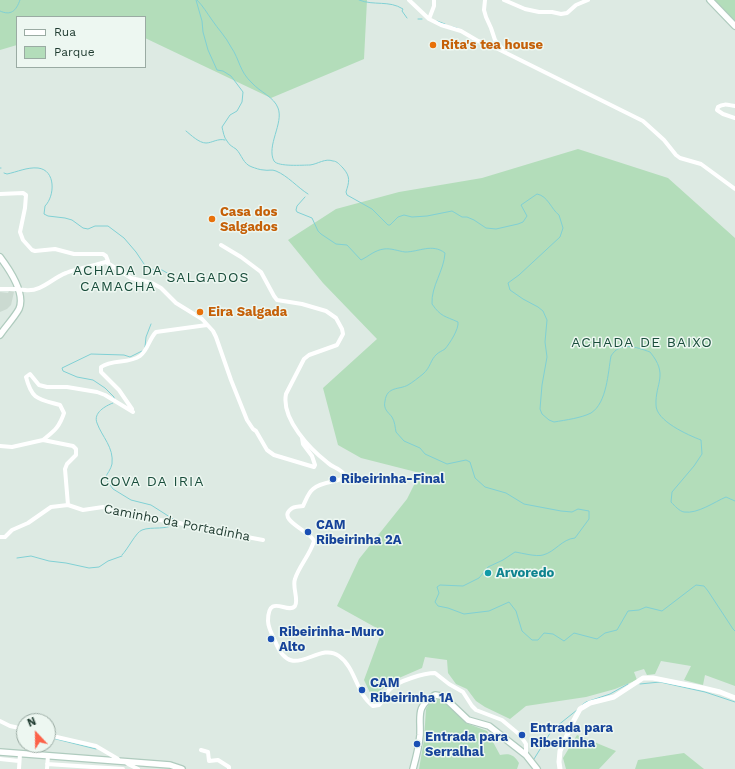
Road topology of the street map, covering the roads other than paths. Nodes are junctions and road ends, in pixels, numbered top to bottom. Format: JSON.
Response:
{"nodes":[{"id":1,"x":409,"y":0,"type":"edge"},
{"id":2,"x":434,"y":0,"type":"edge"},
{"id":3,"x":485,"y":0,"type":"edge"},
{"id":4,"x":504,"y":0,"type":"edge"},
{"id":5,"x":588,"y":0,"type":"edge"},
{"id":6,"x":710,"y":0,"type":"edge"},
{"id":7,"x":428,"y":19,"type":"junction"},
{"id":8,"x":735,"y":26,"type":"edge"},
{"id":9,"x":506,"y":54,"type":"junction"},
{"id":10,"x":735,"y":106,"type":"edge"},
{"id":11,"x":735,"y":118,"type":"edge"},
{"id":12,"x":735,"y":189,"type":"edge"},
{"id":13,"x":0,"y":194,"type":"edge"},
{"id":14,"x":221,"y":245,"type":"dead end"},
{"id":15,"x":0,"y":257,"type":"edge"},
{"id":16,"x":106,"y":262,"type":"junction"},
{"id":17,"x":0,"y":289,"type":"edge"},
{"id":18,"x":207,"y":325,"type":"junction"},
{"id":19,"x":0,"y":335,"type":"edge"},
{"id":20,"x":302,"y":437,"type":"junction"},
{"id":21,"x":43,"y":440,"type":"junction"},
{"id":22,"x":0,"y":446,"type":"edge"},
{"id":23,"x":68,"y":505,"type":"junction"},
{"id":24,"x":0,"y":537,"type":"edge"},
{"id":25,"x":263,"y":540,"type":"dead end"},
{"id":26,"x":735,"y":698,"type":"edge"},
{"id":27,"x":0,"y":722,"type":"edge"},
{"id":28,"x":16,"y":727,"type":"edge"},
{"id":29,"x":56,"y":737,"type":"edge"},
{"id":30,"x":525,"y":741,"type":"junction"},
{"id":31,"x":518,"y":749,"type":"junction"},
{"id":32,"x":201,"y":750,"type":"dead end"},
{"id":33,"x":0,"y":752,"type":"edge"},
{"id":34,"x":20,"y":754,"type":"junction"},
{"id":35,"x":48,"y":755,"type":"junction"},
{"id":36,"x":526,"y":755,"type":"junction"},
{"id":37,"x":0,"y":759,"type":"edge"},
{"id":38,"x":100,"y":760,"type":"junction"},
{"id":39,"x":20,"y":761,"type":"junction"},
{"id":40,"x":118,"y":761,"type":"junction"},
{"id":41,"x":126,"y":762,"type":"junction"},
{"id":42,"x":47,"y":764,"type":"junction"},
{"id":43,"x":100,"y":768,"type":"edge"},
{"id":44,"x":19,"y":769,"type":"edge"},
{"id":45,"x":47,"y":769,"type":"edge"},
{"id":46,"x":123,"y":769,"type":"edge"},
{"id":47,"x":138,"y":769,"type":"edge"},
{"id":48,"x":182,"y":769,"type":"edge"},
{"id":49,"x":229,"y":769,"type":"edge"},
{"id":50,"x":413,"y":769,"type":"edge"},
{"id":51,"x":537,"y":769,"type":"edge"},
{"id":52,"x":560,"y":769,"type":"edge"}],
"edges":[{"from":1,"to":7,"type":"street"},
{"from":2,"to":7,"type":"street"},
{"from":3,"to":9,"type":"street"},
{"from":4,"to":5,"type":"street"},
{"from":6,"to":8,"type":"main road"},
{"from":7,"to":9,"type":"street"},
{"from":9,"to":12,"type":"street"},
{"from":10,"to":11,"type":"street"},
{"from":13,"to":16,"type":"street"},
{"from":14,"to":20,"type":"street"},
{"from":15,"to":19,"type":"main road"},
{"from":16,"to":17,"type":"street","bridge":true},
{"from":16,"to":18,"type":"street"},
{"from":18,"to":20,"type":"street"},
{"from":18,"to":21,"type":"street"},
{"from":20,"to":30,"type":"street"},
{"from":21,"to":22,"type":"street"},
{"from":21,"to":23,"type":"street"},
{"from":23,"to":24,"type":"street"},
{"from":23,"to":25,"type":"street","name":"Caminho da Portadinha"},
{"from":26,"to":52,"type":"street"},
{"from":27,"to":28,"type":"street"},
{"from":29,"to":40,"type":"street"},
{"from":30,"to":31,"type":"street"},
{"from":30,"to":36,"type":"street"},
{"from":31,"to":36,"type":"main road"},
{"from":31,"to":50,"type":"main road"},
{"from":32,"to":49,"type":"street"},
{"from":33,"to":34,"type":"main road"},
{"from":34,"to":35,"type":"main road"},
{"from":34,"to":39,"type":"street"},
{"from":35,"to":38,"type":"main road"},
{"from":35,"to":42,"type":"street"},
{"from":36,"to":51,"type":"main road"},
{"from":37,"to":39,"type":"street"},
{"from":38,"to":40,"type":"main road"},
{"from":38,"to":43,"type":"street"},
{"from":39,"to":44,"type":"street"},
{"from":40,"to":41,"type":"main road"},
{"from":41,"to":47,"type":"street"},
{"from":41,"to":48,"type":"main road"},
{"from":42,"to":43,"type":"street"},
{"from":42,"to":45,"type":"street"},
{"from":43,"to":46,"type":"street"}]}
